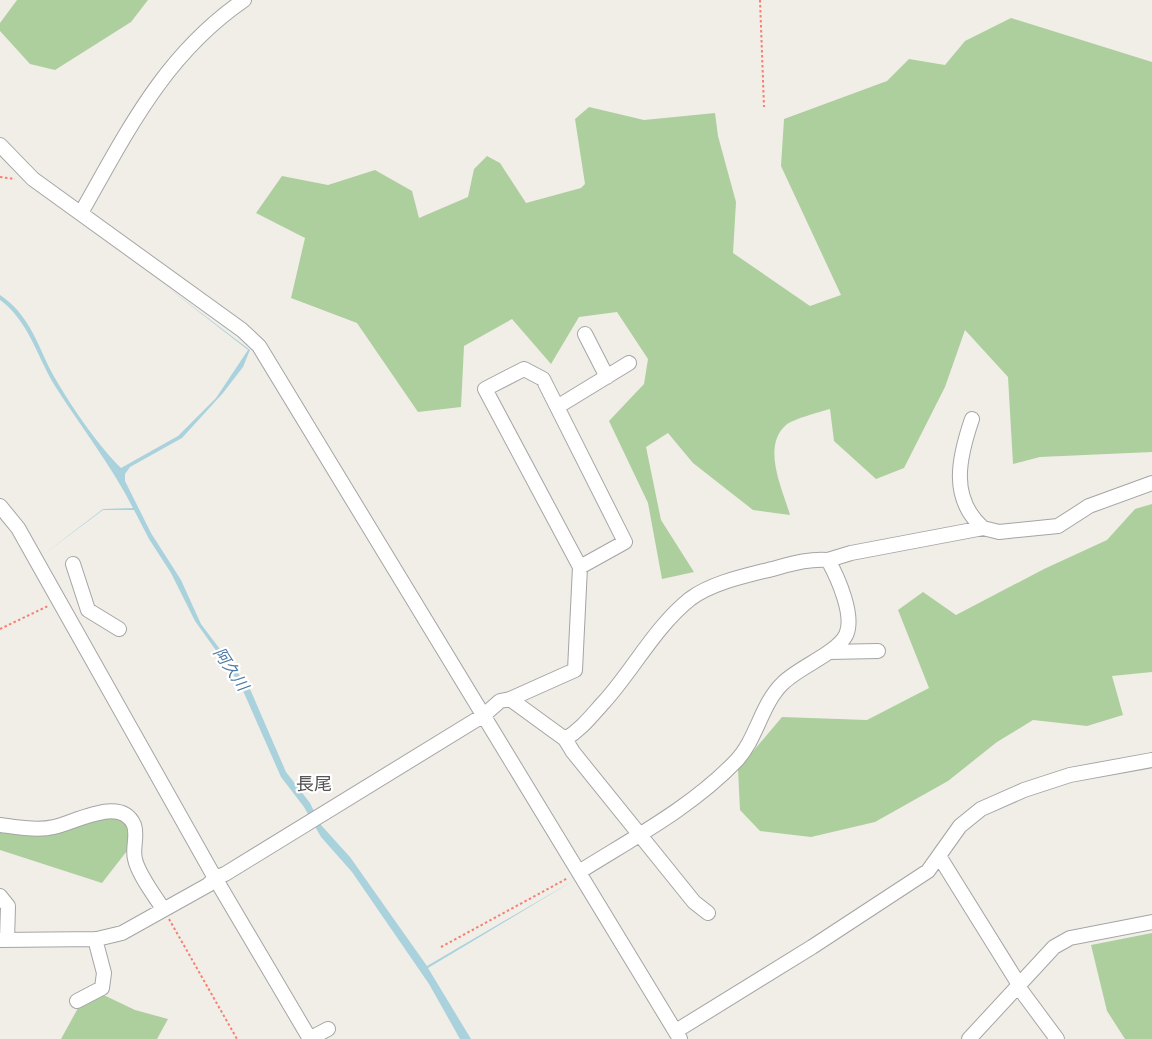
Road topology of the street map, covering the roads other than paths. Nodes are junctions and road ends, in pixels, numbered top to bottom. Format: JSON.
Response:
{"nodes":[{"id":1,"x":244,"y":0,"type":"edge"},
{"id":2,"x":0,"y":145,"type":"edge"},
{"id":3,"x":81,"y":213,"type":"junction"},
{"id":4,"x":585,"y":334,"type":"dead end"},
{"id":5,"x":629,"y":363,"type":"dead end"},
{"id":6,"x":607,"y":377,"type":"junction"},
{"id":7,"x":557,"y":407,"type":"junction"},
{"id":8,"x":972,"y":419,"type":"dead end"},
{"id":9,"x":1152,"y":483,"type":"edge"},
{"id":10,"x":0,"y":506,"type":"edge"},
{"id":11,"x":983,"y":528,"type":"junction"},
{"id":12,"x":828,"y":560,"type":"junction"},
{"id":13,"x":73,"y":564,"type":"dead end"},
{"id":14,"x":580,"y":567,"type":"junction"},
{"id":15,"x":88,"y":610,"type":"junction"},
{"id":16,"x":71,"y":622,"type":"junction"},
{"id":17,"x":119,"y":629,"type":"dead end"},
{"id":18,"x":878,"y":651,"type":"dead end"},
{"id":19,"x":829,"y":652,"type":"junction"},
{"id":20,"x":510,"y":699,"type":"junction"},
{"id":21,"x":484,"y":715,"type":"junction"},
{"id":22,"x":565,"y":739,"type":"junction"},
{"id":23,"x":1152,"y":760,"type":"edge"},
{"id":24,"x":0,"y":825,"type":"edge"},
{"id":25,"x":639,"y":834,"type":"junction"},
{"id":26,"x":939,"y":856,"type":"junction"},
{"id":27,"x":579,"y":872,"type":"junction"},
{"id":28,"x":215,"y":878,"type":"junction"},
{"id":29,"x":0,"y":896,"type":"edge"},
{"id":30,"x":163,"y":909,"type":"junction"},
{"id":31,"x":708,"y":914,"type":"dead end"},
{"id":32,"x":1152,"y":922,"type":"edge"},
{"id":33,"x":95,"y":939,"type":"junction"},
{"id":34,"x":4,"y":940,"type":"edge"},
{"id":35,"x":1018,"y":984,"type":"junction"},
{"id":36,"x":77,"y":1001,"type":"dead end"},
{"id":37,"x":328,"y":1029,"type":"dead end"},
{"id":38,"x":678,"y":1035,"type":"edge"},
{"id":39,"x":309,"y":1039,"type":"edge"},
{"id":40,"x":969,"y":1039,"type":"edge"},
{"id":41,"x":1057,"y":1039,"type":"edge"}],
"edges":[{"from":1,"to":3,"type":"street"},
{"from":2,"to":3,"type":"street"},
{"from":3,"to":21,"type":"street"},
{"from":4,"to":6,"type":"street"},
{"from":5,"to":6,"type":"street"},
{"from":6,"to":7,"type":"street"},
{"from":7,"to":14,"type":"street"},
{"from":7,"to":14,"type":"street"},
{"from":8,"to":11,"type":"street"},
{"from":9,"to":11,"type":"street"},
{"from":10,"to":16,"type":"street"},
{"from":11,"to":12,"type":"street"},
{"from":12,"to":19,"type":"street"},
{"from":12,"to":22,"type":"street"},
{"from":13,"to":15,"type":"street"},
{"from":14,"to":20,"type":"street"},
{"from":15,"to":16,"type":"street"},
{"from":15,"to":17,"type":"street"},
{"from":16,"to":28,"type":"street"},
{"from":18,"to":19,"type":"street"},
{"from":19,"to":25,"type":"street"},
{"from":20,"to":21,"type":"street"},
{"from":20,"to":22,"type":"street"},
{"from":21,"to":27,"type":"street"},
{"from":21,"to":28,"type":"street"},
{"from":22,"to":25,"type":"street"},
{"from":23,"to":26,"type":"street"},
{"from":24,"to":30,"type":"street"},
{"from":25,"to":27,"type":"street"},
{"from":25,"to":31,"type":"street"},
{"from":26,"to":35,"type":"street"},
{"from":26,"to":38,"type":"street"},
{"from":27,"to":38,"type":"street"},
{"from":28,"to":30,"type":"street"},
{"from":28,"to":39,"type":"street"},
{"from":29,"to":34,"type":"street"},
{"from":30,"to":33,"type":"street"},
{"from":32,"to":35,"type":"street"},
{"from":33,"to":34,"type":"street"},
{"from":33,"to":36,"type":"street"},
{"from":35,"to":40,"type":"street"},
{"from":35,"to":41,"type":"street"},
{"from":37,"to":39,"type":"street"}]}
